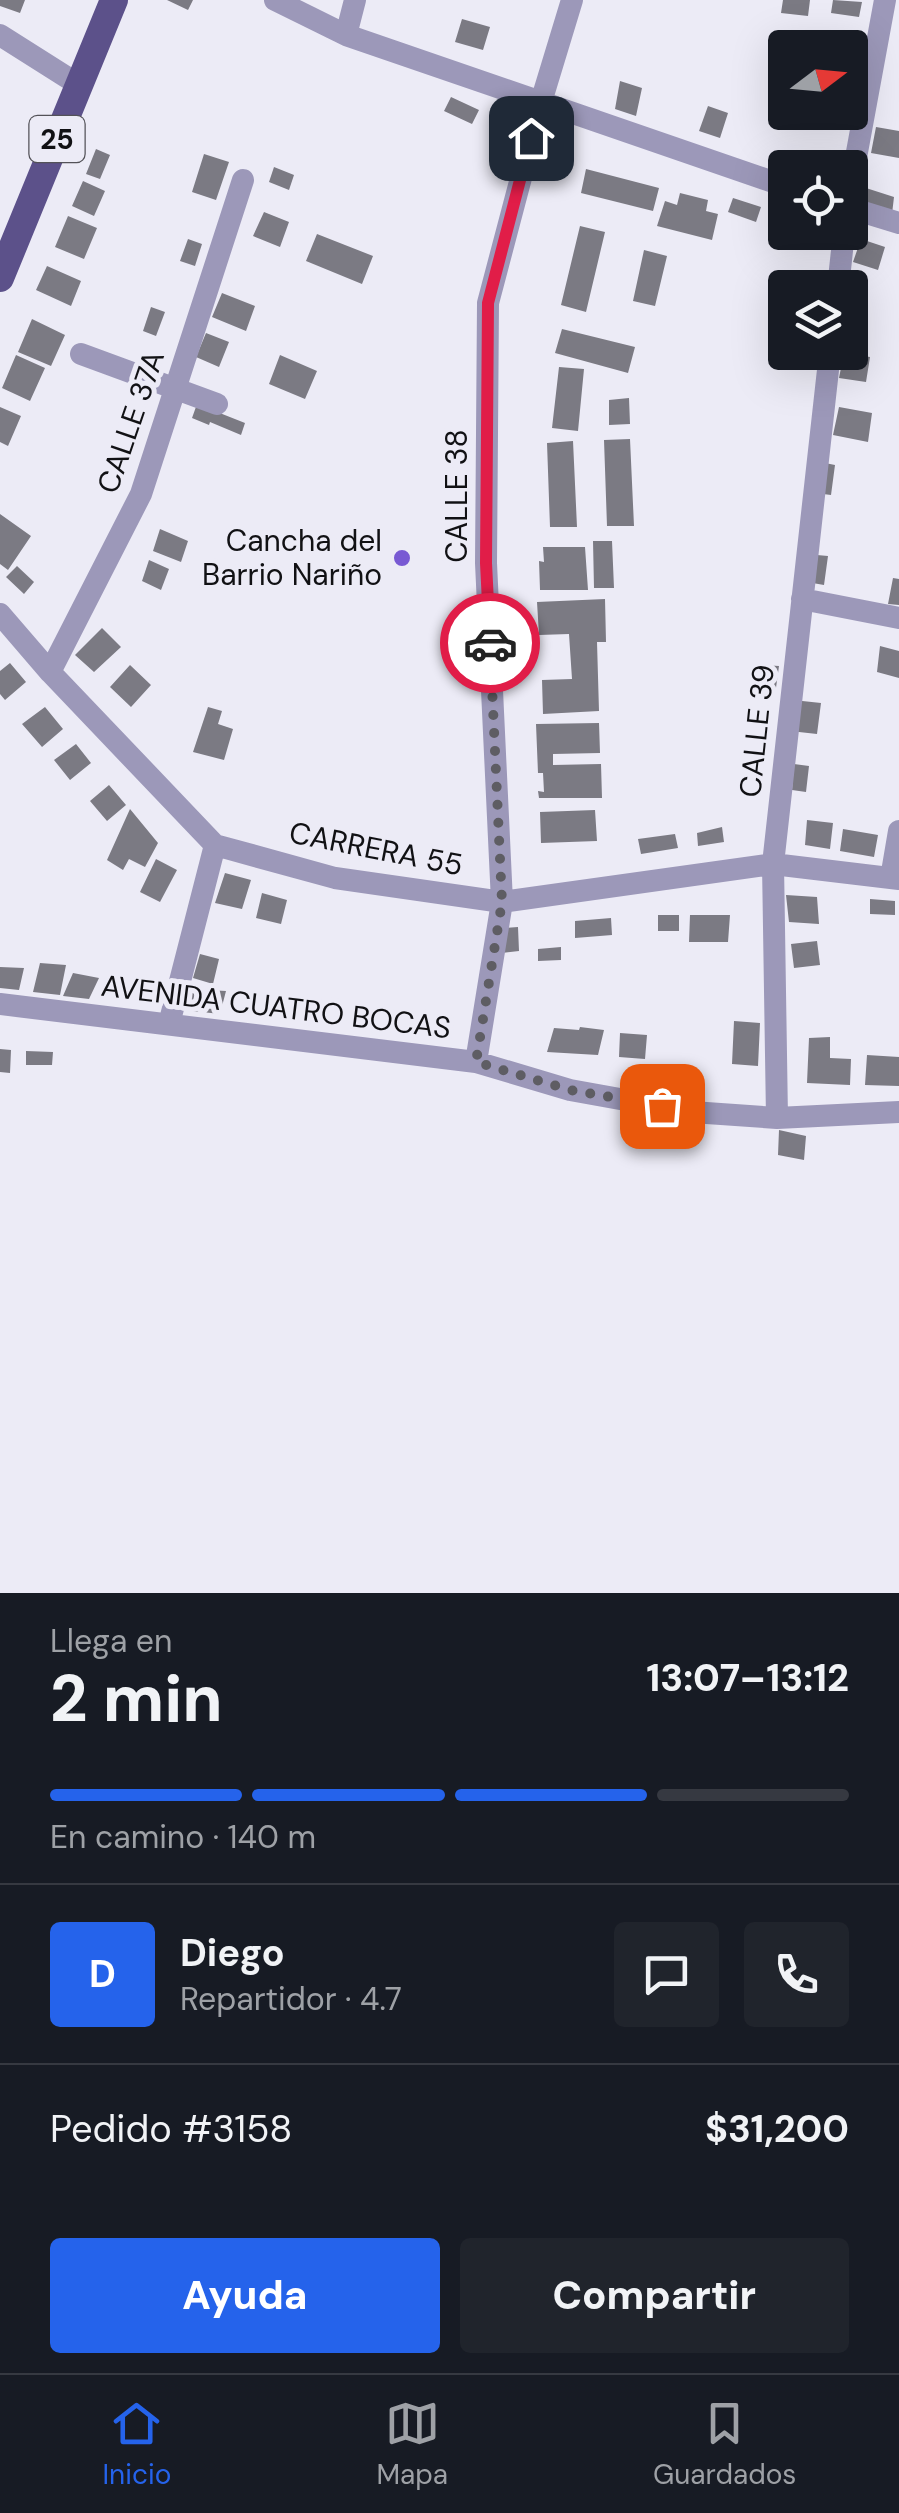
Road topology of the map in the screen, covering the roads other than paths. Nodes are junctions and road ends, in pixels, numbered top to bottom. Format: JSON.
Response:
{"nodes":[{"id":1,"x":114,"y":0,"type":"edge"},
{"id":2,"x":275,"y":0,"type":"edge"},
{"id":3,"x":355,"y":0,"type":"edge"},
{"id":4,"x":572,"y":0,"type":"edge"},
{"id":5,"x":884,"y":0,"type":"edge"},
{"id":6,"x":0,"y":35,"type":"edge"},
{"id":7,"x":346,"y":35,"type":"junction"},
{"id":8,"x":79,"y":85,"type":"junction"},
{"id":9,"x":540,"y":102,"type":"junction"},
{"id":10,"x":857,"y":150,"type":"edge"},
{"id":11,"x":243,"y":180,"type":"dead end"},
{"id":12,"x":768,"y":180,"type":"edge"},
{"id":13,"x":868,"y":214,"type":"edge"},
{"id":14,"x":899,"y":223,"type":"edge"},
{"id":15,"x":0,"y":278,"type":"edge"},
{"id":16,"x":82,"y":354,"type":"dead end"},
{"id":17,"x":828,"y":370,"type":"edge"},
{"id":18,"x":176,"y":388,"type":"junction"},
{"id":19,"x":217,"y":404,"type":"dead end"},
{"id":20,"x":802,"y":598,"type":"junction"},
{"id":21,"x":0,"y":614,"type":"edge"},
{"id":22,"x":899,"y":618,"type":"edge"},
{"id":23,"x":50,"y":672,"type":"junction"},
{"id":24,"x":899,"y":832,"type":"edge"},
{"id":25,"x":215,"y":845,"type":"junction"},
{"id":26,"x":774,"y":864,"type":"junction"},
{"id":27,"x":895,"y":879,"type":"edge"},
{"id":28,"x":502,"y":902,"type":"junction"},
{"id":29,"x":0,"y":1004,"type":"edge"},
{"id":30,"x":169,"y":1024,"type":"junction"},
{"id":31,"x":476,"y":1062,"type":"junction"},
{"id":32,"x":899,"y":1112,"type":"edge"},
{"id":33,"x":777,"y":1118,"type":"junction"}],
"edges":[{"from":1,"to":8,"type":"main road","number":"25"},
{"from":2,"to":7,"type":"street"},
{"from":3,"to":7,"type":"street"},
{"from":4,"to":9,"type":"street","name":"CALLE 38"},
{"from":5,"to":10,"type":"street"},
{"from":6,"to":8,"type":"street"},
{"from":7,"to":9,"type":"street"},
{"from":8,"to":15,"type":"main road","number":"25"},
{"from":9,"to":12,"type":"street"},
{"from":9,"to":28,"type":"street","name":"CALLE 38"},
{"from":11,"to":18,"type":"street","name":"CALLE 37A"},
{"from":13,"to":14,"type":"street"},
{"from":16,"to":18,"type":"street"},
{"from":17,"to":20,"type":"street","name":"CALLE 39"},
{"from":18,"to":19,"type":"street"},
{"from":18,"to":23,"type":"street","name":"CALLE 37A"},
{"from":20,"to":22,"type":"street"},
{"from":20,"to":26,"type":"street","name":"CALLE 39"},
{"from":21,"to":23,"type":"street"},
{"from":23,"to":25,"type":"street"},
{"from":24,"to":27,"type":"street"},
{"from":25,"to":28,"type":"street","name":"CARRERA 55"},
{"from":25,"to":30,"type":"street"},
{"from":26,"to":27,"type":"street","name":"CARRERA 55"},
{"from":26,"to":28,"type":"street","name":"CARRERA 55"},
{"from":26,"to":33,"type":"street","name":"CALLE 39"},
{"from":28,"to":31,"type":"street","name":"CALLE 38"},
{"from":29,"to":30,"type":"street","name":"AVENIDA CUATRO BOCAS"},
{"from":30,"to":31,"type":"street","name":"AVENIDA CUATRO BOCAS"},
{"from":31,"to":33,"type":"street","name":"AVENIDA CUATRO BOCAS"},
{"from":32,"to":33,"type":"street","name":"AVENIDA CUATRO BOCAS"}]}
